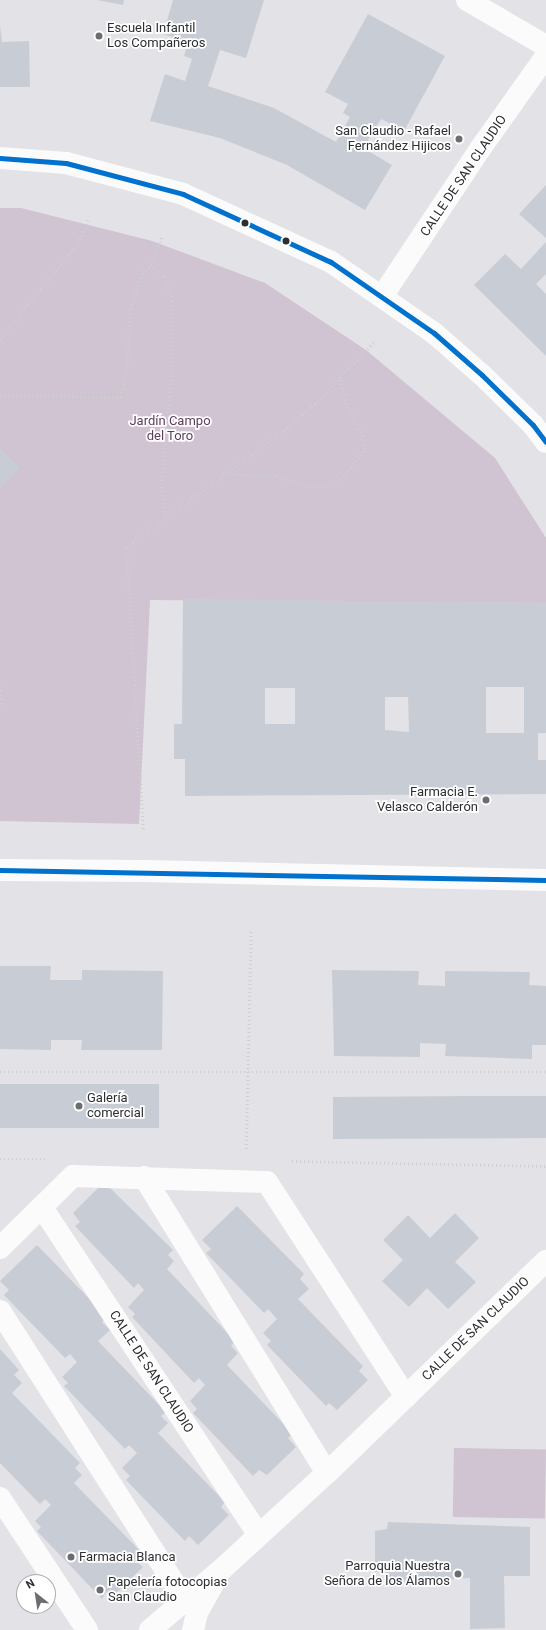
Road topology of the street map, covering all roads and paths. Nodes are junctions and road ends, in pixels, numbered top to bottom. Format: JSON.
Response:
{"nodes":[{"id":1,"x":467,"y":0,"type":"edge"},
{"id":2,"x":546,"y":46,"type":"edge"},
{"id":3,"x":546,"y":56,"type":"edge"},
{"id":4,"x":0,"y":158,"type":"edge"},
{"id":5,"x":89,"y":217,"type":"dead end"},
{"id":6,"x":162,"y":238,"type":"dead end"},
{"id":7,"x":151,"y":265,"type":"junction"},
{"id":8,"x":383,"y":295,"type":"junction"},
{"id":9,"x":0,"y":339,"type":"edge"},
{"id":10,"x":374,"y":342,"type":"dead end"},
{"id":11,"x":339,"y":380,"type":"junction"},
{"id":12,"x":0,"y":396,"type":"edge"},
{"id":13,"x":546,"y":442,"type":"edge"},
{"id":14,"x":222,"y":474,"type":"junction"},
{"id":15,"x":165,"y":519,"type":"junction"},
{"id":16,"x":0,"y":683,"type":"edge"},
{"id":17,"x":0,"y":708,"type":"edge"},
{"id":18,"x":143,"y":829,"type":"dead end"},
{"id":19,"x":0,"y":870,"type":"edge"},
{"id":20,"x":546,"y":880,"type":"edge"},
{"id":21,"x":251,"y":930,"type":"dead end"},
{"id":22,"x":0,"y":1072,"type":"edge"},
{"id":23,"x":246,"y":1072,"type":"junction"},
{"id":24,"x":546,"y":1072,"type":"edge"},
{"id":25,"x":246,"y":1149,"type":"dead end"},
{"id":26,"x":0,"y":1159,"type":"edge"},
{"id":27,"x":46,"y":1159,"type":"dead end"},
{"id":28,"x":292,"y":1161,"type":"dead end"},
{"id":29,"x":546,"y":1166,"type":"edge"},
{"id":30,"x":144,"y":1177,"type":"junction"},
{"id":31,"x":43,"y":1209,"type":"junction"},
{"id":32,"x":0,"y":1248,"type":"edge"},
{"id":33,"x":546,"y":1261,"type":"edge"},
{"id":34,"x":0,"y":1311,"type":"edge"},
{"id":35,"x":406,"y":1397,"type":"junction"},
{"id":36,"x":327,"y":1473,"type":"junction"},
{"id":37,"x":0,"y":1498,"type":"edge"},
{"id":38,"x":259,"y":1535,"type":"junction"},
{"id":39,"x":221,"y":1570,"type":"junction"},
{"id":40,"x":185,"y":1600,"type":"junction"},
{"id":41,"x":87,"y":1630,"type":"edge"},
{"id":42,"x":150,"y":1630,"type":"edge"},
{"id":43,"x":192,"y":1630,"type":"edge"}],
"edges":[{"from":1,"to":2,"type":"street"},
{"from":3,"to":8,"type":"street","name":"CALLE DE SAN CLAUDIO"},
{"from":4,"to":8,"type":"street"},
{"from":5,"to":9,"type":"path"},
{"from":6,"to":7,"type":"path"},
{"from":7,"to":12,"type":"path"},
{"from":7,"to":15,"type":"path"},
{"from":8,"to":13,"type":"street"},
{"from":10,"to":11,"type":"path"},
{"from":11,"to":14,"type":"path"},
{"from":11,"to":14,"type":"path"},
{"from":14,"to":15,"type":"path"},
{"from":15,"to":18,"type":"path"},
{"from":16,"to":17,"type":"path"},
{"from":19,"to":20,"type":"street"},
{"from":21,"to":23,"type":"path"},
{"from":22,"to":23,"type":"path"},
{"from":23,"to":24,"type":"path"},
{"from":23,"to":25,"type":"path"},
{"from":26,"to":27,"type":"path"},
{"from":28,"to":29,"type":"path"},
{"from":30,"to":31,"type":"street"},
{"from":30,"to":35,"type":"street"},
{"from":30,"to":36,"type":"street"},
{"from":31,"to":32,"type":"street"},
{"from":31,"to":38,"type":"street","name":"CALLE DE SAN CLAUDIO"},
{"from":33,"to":35,"type":"street","name":"CALLE DE SAN CLAUDIO"},
{"from":34,"to":40,"type":"street"},
{"from":35,"to":36,"type":"street","name":"CALLE DE SAN CLAUDIO"},
{"from":36,"to":38,"type":"street","name":"CALLE DE SAN CLAUDIO"},
{"from":37,"to":41,"type":"street"},
{"from":38,"to":39,"type":"street","name":"CALLE DE SAN CLAUDIO"},
{"from":39,"to":40,"type":"street","name":"CALLE DE SAN CLAUDIO"},
{"from":39,"to":43,"type":"street","name":"CALLE DE SAN CLAUDIO"},
{"from":40,"to":42,"type":"street","name":"CALLE DE SAN CLAUDIO"}]}
